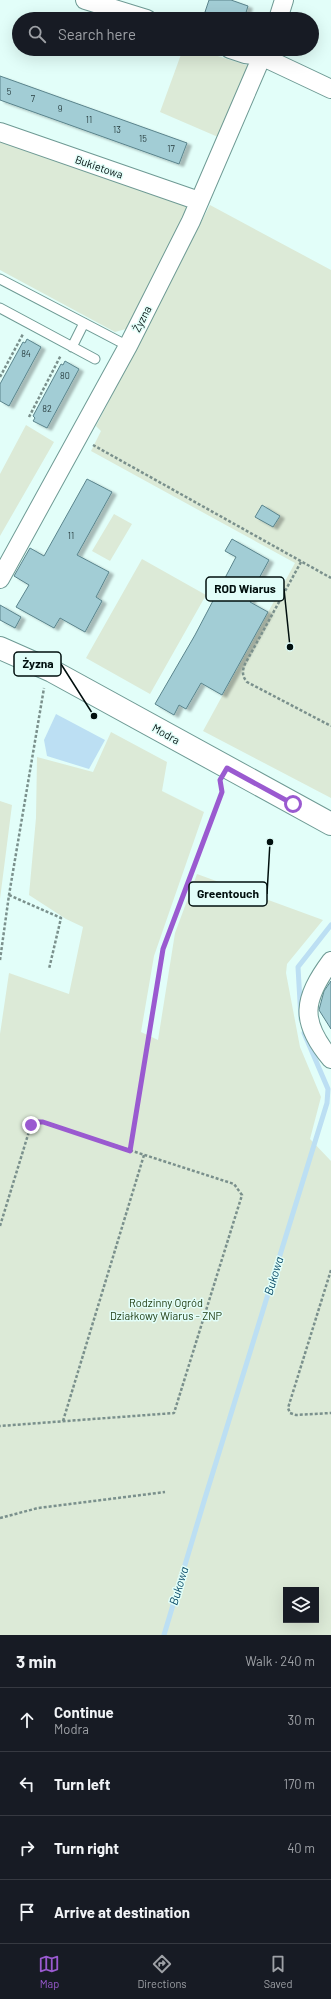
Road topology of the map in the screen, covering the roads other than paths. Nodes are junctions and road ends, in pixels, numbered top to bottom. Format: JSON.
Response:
{"nodes":[{"id":1,"x":85,"y":0,"type":"edge"},
{"id":2,"x":284,"y":0,"type":"edge"},
{"id":3,"x":124,"y":12,"type":"edge"},
{"id":4,"x":280,"y":12,"type":"edge"},
{"id":5,"x":262,"y":56,"type":"edge"},
{"id":6,"x":269,"y":56,"type":"edge"},
{"id":7,"x":331,"y":89,"type":"edge"},
{"id":8,"x":0,"y":132,"type":"edge"},
{"id":9,"x":199,"y":202,"type":"junction"},
{"id":10,"x":0,"y":279,"type":"edge"},
{"id":11,"x":0,"y":308,"type":"edge"},
{"id":12,"x":84,"y":323,"type":"junction"},
{"id":13,"x":70,"y":345,"type":"junction"},
{"id":14,"x":128,"y":346,"type":"junction"},
{"id":15,"x":95,"y":359,"type":"dead end"},
{"id":16,"x":0,"y":579,"type":"edge"},
{"id":17,"x":0,"y":648,"type":"edge"},
{"id":18,"x":331,"y":824,"type":"edge"},
{"id":19,"x":331,"y":961,"type":"edge"},
{"id":20,"x":331,"y":1059,"type":"edge"}],
"edges":[{"from":1,"to":3,"type":"street"},
{"from":2,"to":4,"type":"street"},
{"from":5,"to":9,"type":"street","name":"Żyzna"},
{"from":6,"to":7,"type":"street"},
{"from":8,"to":9,"type":"street","name":"Bukietowa"},
{"from":9,"to":14,"type":"street","name":"Żyzna"},
{"from":10,"to":12,"type":"lane"},
{"from":11,"to":13,"type":"lane"},
{"from":12,"to":13,"type":"lane"},
{"from":12,"to":14,"type":"lane"},
{"from":13,"to":15,"type":"lane"},
{"from":14,"to":16,"type":"street","name":"Żyzna"},
{"from":17,"to":18,"type":"street","name":"Modra"},
{"from":19,"to":20,"type":"street"}]}
